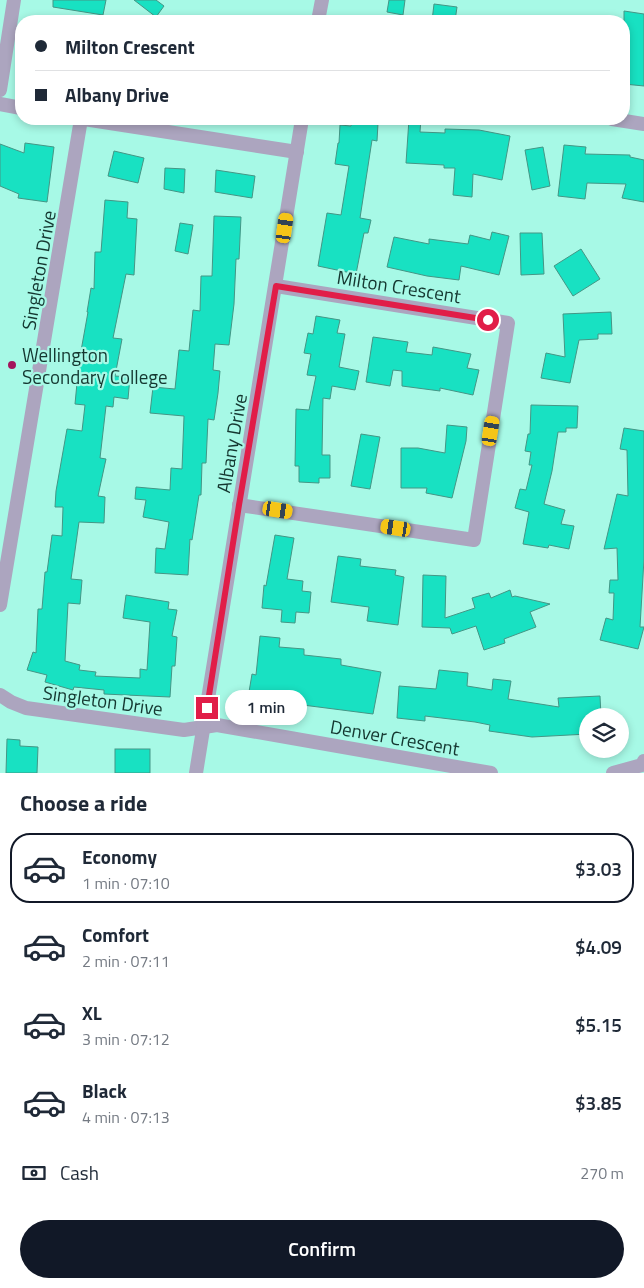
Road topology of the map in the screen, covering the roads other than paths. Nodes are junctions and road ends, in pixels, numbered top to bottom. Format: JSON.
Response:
{"nodes":[{"id":1,"x":14,"y":0,"type":"edge"},
{"id":2,"x":322,"y":0,"type":"edge"},
{"id":3,"x":319,"y":15,"type":"edge"},
{"id":4,"x":0,"y":90,"type":"edge"},
{"id":5,"x":0,"y":104,"type":"edge"},
{"id":6,"x":15,"y":107,"type":"edge"},
{"id":7,"x":630,"y":122,"type":"edge"},
{"id":8,"x":644,"y":124,"type":"edge"},
{"id":9,"x":82,"y":125,"type":"edge"},
{"id":10,"x":122,"y":125,"type":"edge"},
{"id":11,"x":301,"y":125,"type":"edge"},
{"id":12,"x":297,"y":152,"type":"junction"},
{"id":13,"x":276,"y":286,"type":"junction"},
{"id":14,"x":239,"y":505,"type":"junction"},
{"id":15,"x":0,"y":605,"type":"edge"},
{"id":16,"x":0,"y":695,"type":"edge"},
{"id":17,"x":204,"y":727,"type":"junction"},
{"id":18,"x":643,"y":765,"type":"edge"},
{"id":19,"x":196,"y":773,"type":"edge"},
{"id":20,"x":491,"y":773,"type":"edge"},
{"id":21,"x":614,"y":773,"type":"edge"}],
"edges":[{"from":1,"to":4,"type":"street"},
{"from":2,"to":3,"type":"street"},
{"from":5,"to":6,"type":"street"},
{"from":7,"to":8,"type":"street"},
{"from":9,"to":15,"type":"street","name":"Singleton Drive"},
{"from":10,"to":12,"type":"street"},
{"from":11,"to":12,"type":"street","name":"Albany Drive"},
{"from":12,"to":13,"type":"street","name":"Albany Drive"},
{"from":13,"to":14,"type":"street","name":"Albany Drive"},
{"from":13,"to":14,"type":"street","name":"Milton Crescent"},
{"from":14,"to":17,"type":"street","name":"Albany Drive"},
{"from":16,"to":17,"type":"street","name":"Singleton Drive"},
{"from":17,"to":19,"type":"street","name":"Albany Drive"},
{"from":17,"to":20,"type":"street","name":"Denver Crescent"},
{"from":18,"to":21,"type":"street"}]}
